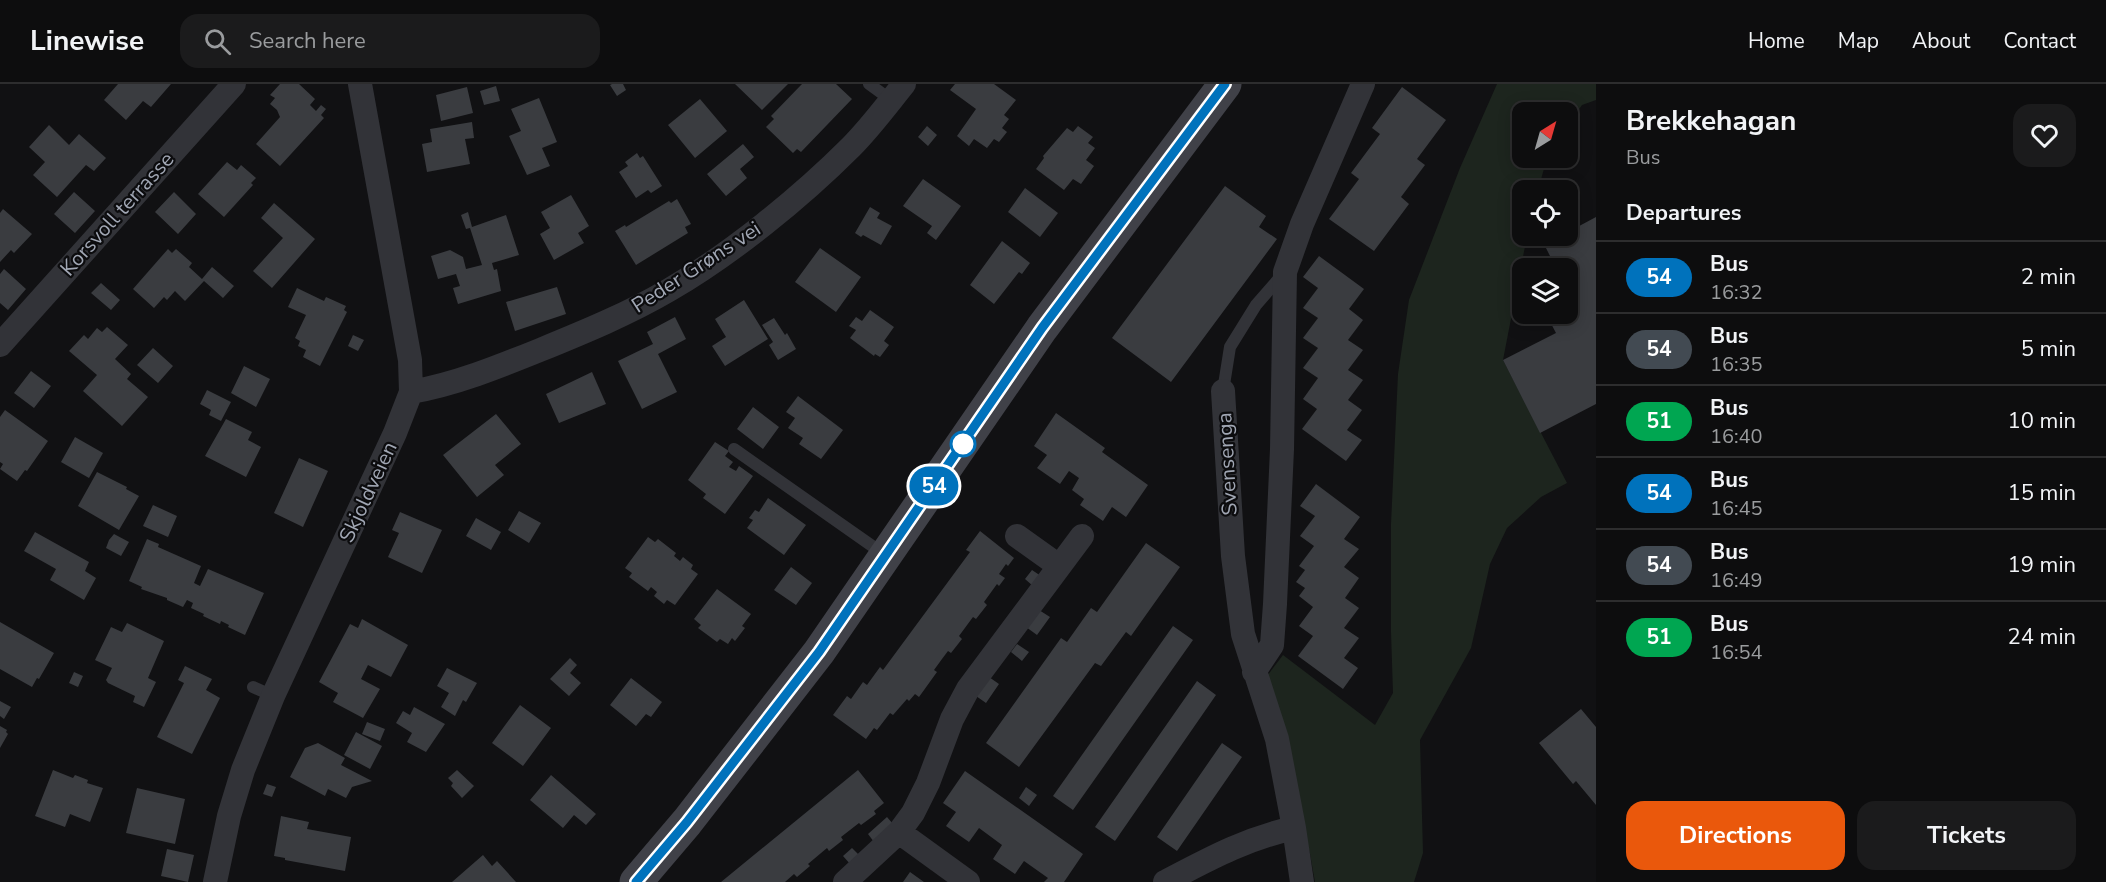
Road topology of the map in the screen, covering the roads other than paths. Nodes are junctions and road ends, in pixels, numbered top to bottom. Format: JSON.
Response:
{"nodes":[{"id":1,"x":234,"y":84,"type":"edge"},
{"id":2,"x":360,"y":84,"type":"edge"},
{"id":3,"x":870,"y":84,"type":"edge"},
{"id":4,"x":1225,"y":84,"type":"edge"},
{"id":5,"x":1363,"y":84,"type":"edge"},
{"id":6,"x":897,"y":92,"type":"edge"},
{"id":7,"x":1285,"y":272,"type":"junction"},
{"id":8,"x":0,"y":345,"type":"edge"},
{"id":9,"x":1223,"y":391,"type":"joint"},
{"id":10,"x":411,"y":392,"type":"junction"},
{"id":11,"x":734,"y":448,"type":"dead end"},
{"id":12,"x":1017,"y":536,"type":"dead end"},
{"id":13,"x":1082,"y":536,"type":"dead end"},
{"id":14,"x":886,"y":555,"type":"junction"},
{"id":15,"x":1059,"y":566,"type":"junction"},
{"id":16,"x":1254,"y":672,"type":"junction"},
{"id":17,"x":1294,"y":828,"type":"junction"},
{"id":18,"x":899,"y":832,"type":"junction"},
{"id":19,"x":215,"y":882,"type":"edge"},
{"id":20,"x":636,"y":882,"type":"edge"},
{"id":21,"x":845,"y":882,"type":"edge"},
{"id":22,"x":968,"y":882,"type":"edge"},
{"id":23,"x":1165,"y":882,"type":"edge"},
{"id":24,"x":1302,"y":882,"type":"edge"}],
"edges":[{"from":1,"to":8,"type":"street","name":"Korsvoll terrasse"},
{"from":2,"to":10,"type":"street","name":"Skjoldveien"},
{"from":3,"to":6,"type":"lane"},
{"from":4,"to":14,"type":"main road"},
{"from":5,"to":7,"type":"street","name":"Svensenga"},
{"from":6,"to":10,"type":"street","name":"Peder Grøns vei"},
{"from":7,"to":9,"type":"lane","name":"Svensenga"},
{"from":7,"to":16,"type":"street","name":"Svensenga"},
{"from":9,"to":16,"type":"street","name":"Svensenga"},
{"from":10,"to":19,"type":"street","name":"Skjoldveien"},
{"from":11,"to":14,"type":"lane"},
{"from":12,"to":15,"type":"street"},
{"from":13,"to":15,"type":"street"},
{"from":14,"to":20,"type":"main road"},
{"from":15,"to":18,"type":"street"},
{"from":16,"to":17,"type":"street","name":"Svensenga"},
{"from":17,"to":23,"type":"street"},
{"from":17,"to":24,"type":"street","name":"Svensenga"},
{"from":18,"to":21,"type":"street"},
{"from":18,"to":22,"type":"street"}]}
